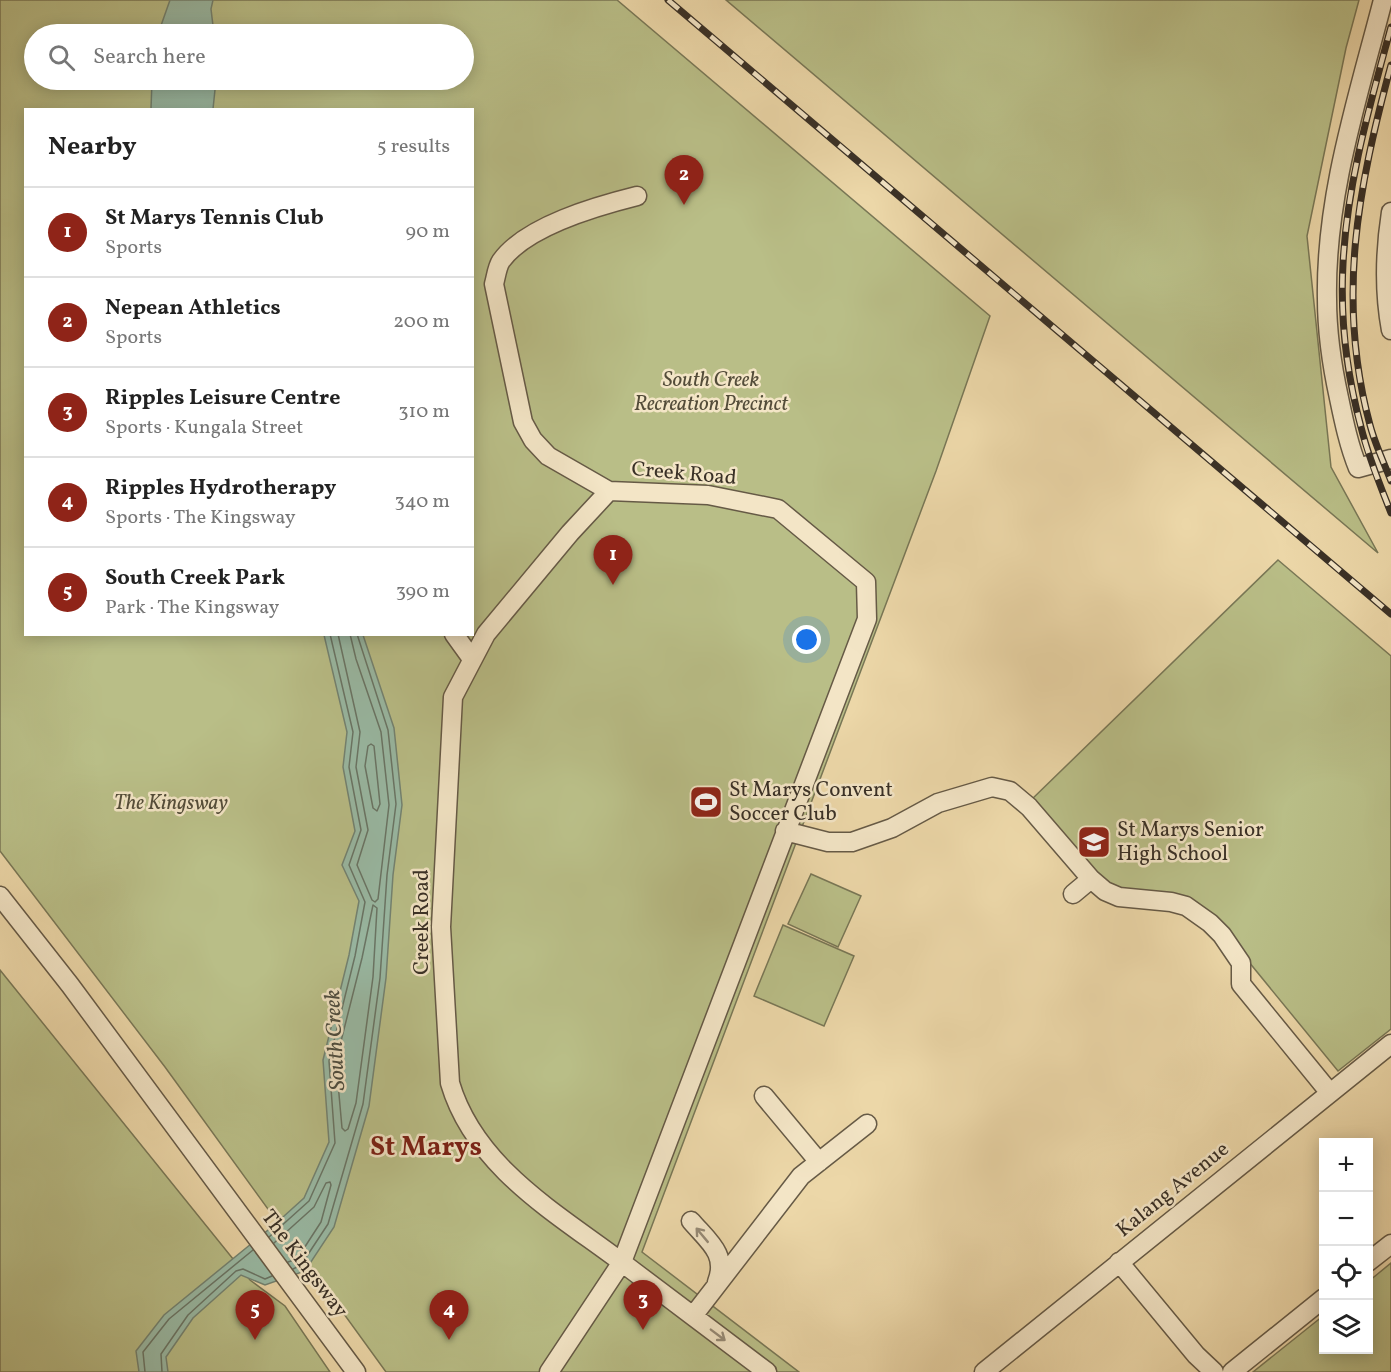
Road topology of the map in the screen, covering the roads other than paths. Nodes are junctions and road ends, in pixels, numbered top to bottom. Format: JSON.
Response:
{"nodes":[{"id":1,"x":1383,"y":0,"type":"edge"},
{"id":2,"x":637,"y":196,"type":"dead end"},
{"id":3,"x":1391,"y":212,"type":"edge"},
{"id":4,"x":1391,"y":330,"type":"edge"},
{"id":5,"x":1391,"y":459,"type":"edge"},
{"id":6,"x":609,"y":491,"type":"junction"},
{"id":7,"x":455,"y":636,"type":"edge"},
{"id":8,"x":472,"y":659,"type":"junction"},
{"id":9,"x":785,"y":831,"type":"junction"},
{"id":10,"x":1091,"y":879,"type":"junction"},
{"id":11,"x":1073,"y":894,"type":"dead end"},
{"id":12,"x":0,"y":896,"type":"edge"},
{"id":13,"x":1389,"y":1050,"type":"edge"},
{"id":14,"x":1330,"y":1093,"type":"junction"},
{"id":15,"x":764,"y":1096,"type":"dead end"},
{"id":16,"x":867,"y":1124,"type":"dead end"},
{"id":17,"x":819,"y":1162,"type":"junction"},
{"id":18,"x":691,"y":1221,"type":"dead end"},
{"id":19,"x":1391,"y":1244,"type":"edge"},
{"id":20,"x":1373,"y":1258,"type":"edge"},
{"id":21,"x":622,"y":1262,"type":"junction"},
{"id":22,"x":1119,"y":1262,"type":"junction"},
{"id":23,"x":716,"y":1287,"type":"junction"},
{"id":24,"x":1321,"y":1300,"type":"edge"},
{"id":25,"x":693,"y":1316,"type":"junction"},
{"id":26,"x":1005,"y":1366,"type":"edge"},
{"id":27,"x":356,"y":1372,"type":"edge"},
{"id":28,"x":549,"y":1372,"type":"edge"},
{"id":29,"x":767,"y":1372,"type":"edge"},
{"id":30,"x":984,"y":1372,"type":"edge"},
{"id":31,"x":1214,"y":1372,"type":"edge"},
{"id":32,"x":1232,"y":1372,"type":"edge"}],
"edges":[{"from":1,"to":5,"type":"street"},
{"from":2,"to":6,"type":"street"},
{"from":3,"to":4,"type":"street"},
{"from":6,"to":8,"type":"street","name":"Creek Road"},
{"from":6,"to":9,"type":"street","name":"Creek Road"},
{"from":7,"to":8,"type":"street"},
{"from":8,"to":21,"type":"street","name":"Creek Road"},
{"from":9,"to":10,"type":"street"},
{"from":9,"to":21,"type":"street","name":"Creek Road"},
{"from":10,"to":11,"type":"street"},
{"from":10,"to":14,"type":"street"},
{"from":12,"to":27,"type":"street","name":"The Kingsway"},
{"from":13,"to":14,"type":"street","name":"Kalang Avenue"},
{"from":14,"to":22,"type":"street","name":"Kalang Avenue"},
{"from":15,"to":17,"type":"street"},
{"from":16,"to":17,"type":"street"},
{"from":17,"to":23,"type":"street"},
{"from":23,"to":18,"type":"street","one_way":true},
{"from":19,"to":20,"type":"street"},
{"from":21,"to":25,"type":"street"},
{"from":21,"to":28,"type":"street","name":"Creek Road"},
{"from":22,"to":26,"type":"street","name":"Kalang Avenue"},
{"from":22,"to":31,"type":"street"},
{"from":23,"to":25,"type":"street"},
{"from":24,"to":32,"type":"street"},
{"from":25,"to":29,"type":"street","one_way":true},
{"from":26,"to":30,"type":"street","name":"Kalang Avenue"}]}
